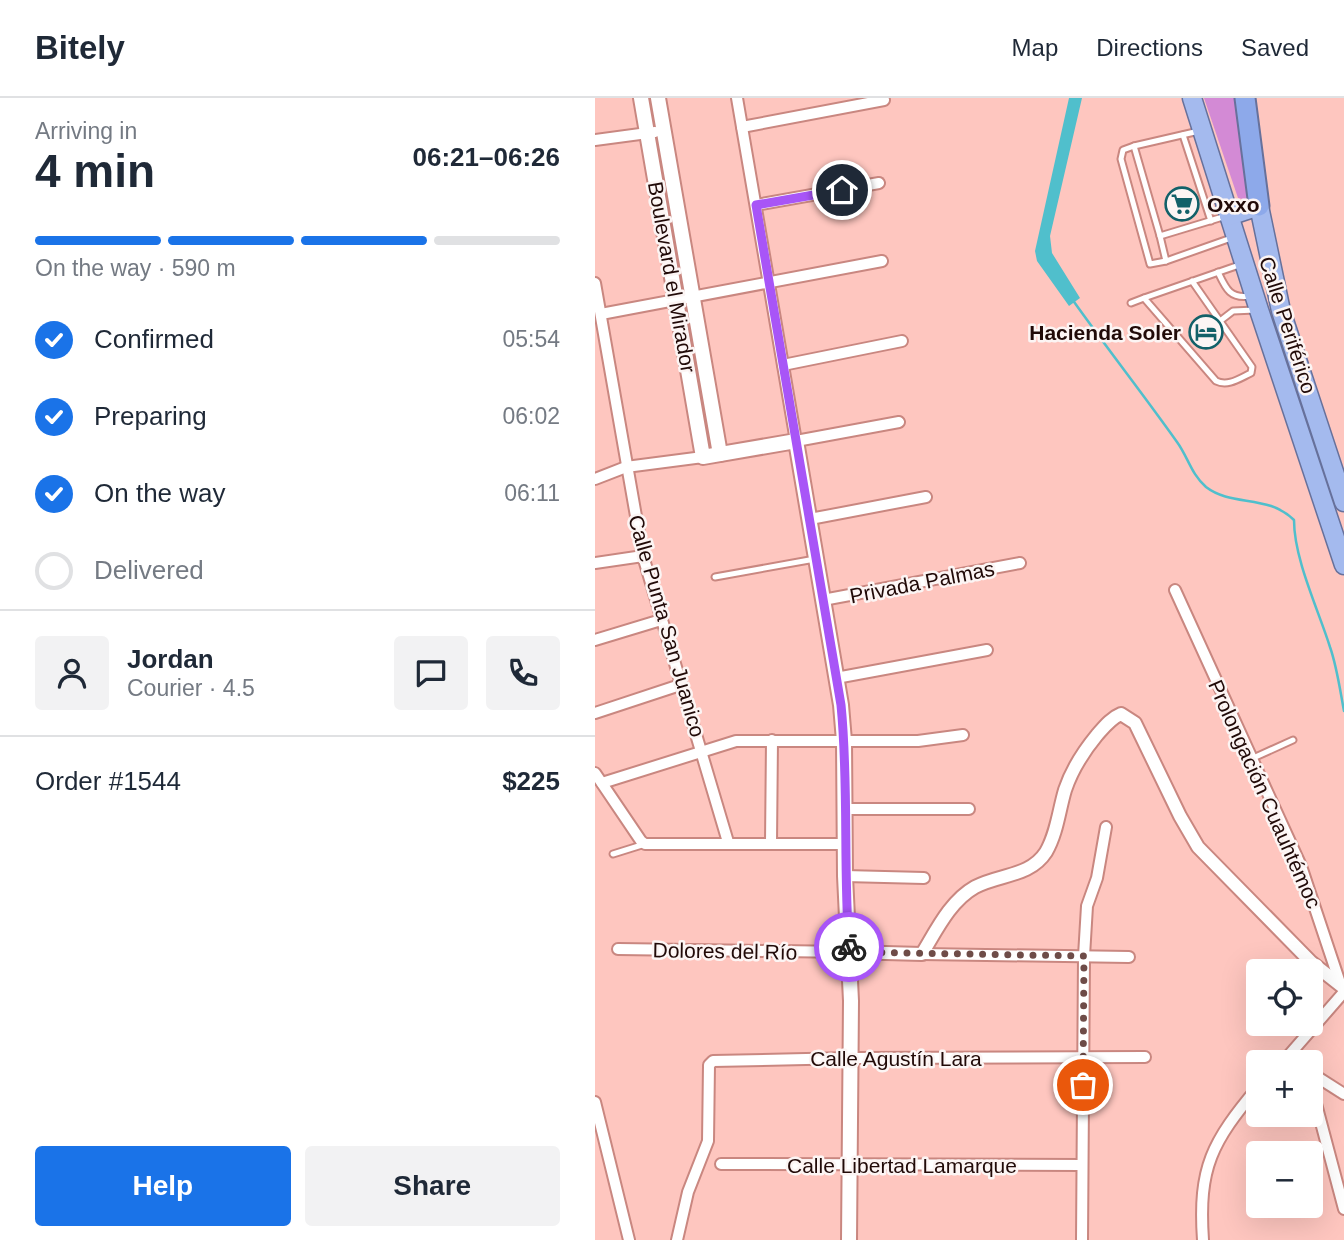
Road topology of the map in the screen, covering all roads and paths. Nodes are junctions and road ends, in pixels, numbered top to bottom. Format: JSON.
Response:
{"nodes":[{"id":1,"x":641,"y":98,"type":"edge"},
{"id":2,"x":658,"y":98,"type":"edge"},
{"id":3,"x":737,"y":98,"type":"edge"},
{"id":4,"x":1192,"y":98,"type":"edge"},
{"id":5,"x":1245,"y":98,"type":"edge"},
{"id":6,"x":884,"y":100,"type":"dead end"},
{"id":7,"x":742,"y":128,"type":"junction"},
{"id":8,"x":664,"y":130,"type":"junction"},
{"id":9,"x":1202,"y":131,"type":"junction"},
{"id":10,"x":647,"y":133,"type":"junction"},
{"id":11,"x":1183,"y":135,"type":"junction"},
{"id":12,"x":595,"y":141,"type":"edge"},
{"id":13,"x":1134,"y":146,"type":"junction"},
{"id":14,"x":879,"y":183,"type":"dead end"},
{"id":15,"x":756,"y":205,"type":"junction"},
{"id":16,"x":1259,"y":206,"type":"junction"},
{"id":17,"x":1229,"y":216,"type":"junction"},
{"id":18,"x":1211,"y":221,"type":"junction"},
{"id":19,"x":1160,"y":236,"type":"junction"},
{"id":20,"x":1236,"y":236,"type":"junction"},
{"id":21,"x":882,"y":261,"type":"dead end"},
{"id":22,"x":1166,"y":261,"type":"junction"},
{"id":23,"x":1245,"y":263,"type":"junction"},
{"id":24,"x":1218,"y":272,"type":"junction"},
{"id":25,"x":1192,"y":281,"type":"junction"},
{"id":26,"x":595,"y":283,"type":"edge"},
{"id":27,"x":769,"y":283,"type":"junction"},
{"id":28,"x":693,"y":297,"type":"junction"},
{"id":29,"x":1145,"y":298,"type":"junction"},
{"id":30,"x":676,"y":300,"type":"junction"},
{"id":31,"x":1131,"y":303,"type":"dead end"},
{"id":32,"x":1257,"y":303,"type":"junction"},
{"id":33,"x":601,"y":314,"type":"junction"},
{"id":34,"x":1220,"y":321,"type":"junction"},
{"id":35,"x":600,"y":336,"type":"edge"},
{"id":36,"x":902,"y":341,"type":"dead end"},
{"id":37,"x":783,"y":365,"type":"junction"},
{"id":38,"x":899,"y":422,"type":"dead end"},
{"id":39,"x":796,"y":441,"type":"junction"},
{"id":40,"x":720,"y":454,"type":"junction"},
{"id":41,"x":703,"y":457,"type":"junction"},
{"id":42,"x":626,"y":467,"type":"junction"},
{"id":43,"x":595,"y":479,"type":"edge"},
{"id":44,"x":926,"y":497,"type":"dead end"},
{"id":45,"x":1344,"y":502,"type":"edge"},
{"id":46,"x":810,"y":519,"type":"junction"},
{"id":47,"x":643,"y":556,"type":"junction"},
{"id":48,"x":816,"y":558,"type":"junction"},
{"id":49,"x":595,"y":563,"type":"edge"},
{"id":50,"x":1020,"y":563,"type":"dead end"},
{"id":51,"x":1344,"y":565,"type":"edge"},
{"id":52,"x":715,"y":577,"type":"dead end"},
{"id":53,"x":1175,"y":590,"type":"dead end"},
{"id":54,"x":823,"y":600,"type":"junction"},
{"id":55,"x":661,"y":620,"type":"junction"},
{"id":56,"x":595,"y":640,"type":"edge"},
{"id":57,"x":987,"y":650,"type":"dead end"},
{"id":58,"x":836,"y":678,"type":"junction"},
{"id":59,"x":680,"y":685,"type":"junction"},
{"id":60,"x":595,"y":713,"type":"edge"},
{"id":61,"x":963,"y":735,"type":"dead end"},
{"id":62,"x":772,"y":740,"type":"junction"},
{"id":63,"x":1293,"y":740,"type":"dead end"},
{"id":64,"x":844,"y":741,"type":"junction"},
{"id":65,"x":702,"y":750,"type":"junction"},
{"id":66,"x":1251,"y":759,"type":"junction"},
{"id":67,"x":598,"y":778,"type":"edge"},
{"id":68,"x":845,"y":808,"type":"junction"},
{"id":69,"x":969,"y":809,"type":"dead end"},
{"id":70,"x":1106,"y":827,"type":"dead end"},
{"id":71,"x":728,"y":842,"type":"junction"},
{"id":72,"x":771,"y":843,"type":"junction"},
{"id":73,"x":647,"y":844,"type":"junction"},
{"id":74,"x":845,"y":844,"type":"junction"},
{"id":75,"x":613,"y":854,"type":"dead end"},
{"id":76,"x":845,"y":876,"type":"junction"},
{"id":77,"x":924,"y":878,"type":"dead end"},
{"id":78,"x":618,"y":949,"type":"dead end"},
{"id":79,"x":849,"y":952,"type":"junction"},
{"id":80,"x":922,"y":954,"type":"junction"},
{"id":81,"x":1084,"y":956,"type":"junction"},
{"id":82,"x":1129,"y":957,"type":"dead end"},
{"id":83,"x":1343,"y":988,"type":"edge"},
{"id":84,"x":1295,"y":1050,"type":"edge"},
{"id":85,"x":1145,"y":1057,"type":"dead end"},
{"id":86,"x":850,"y":1058,"type":"junction"},
{"id":87,"x":1083,"y":1058,"type":"junction"},
{"id":88,"x":1323,"y":1081,"type":"edge"},
{"id":89,"x":1344,"y":1094,"type":"edge"},
{"id":90,"x":595,"y":1102,"type":"edge"},
{"id":91,"x":1246,"y":1103,"type":"edge"},
{"id":92,"x":1322,"y":1127,"type":"edge"},
{"id":93,"x":721,"y":1164,"type":"dead end"},
{"id":94,"x":849,"y":1164,"type":"junction"},
{"id":95,"x":1082,"y":1165,"type":"junction"},
{"id":96,"x":1344,"y":1209,"type":"edge"},
{"id":97,"x":629,"y":1240,"type":"edge"},
{"id":98,"x":677,"y":1240,"type":"edge"},
{"id":99,"x":849,"y":1240,"type":"edge"},
{"id":100,"x":1082,"y":1240,"type":"edge"},
{"id":101,"x":1203,"y":1240,"type":"edge"}],
"edges":[{"from":1,"to":10,"type":"main road","name":"Boulevard el Mirador"},
{"from":2,"to":8,"type":"main road","name":"Boulevard el Mirador"},
{"from":3,"to":7,"type":"street"},
{"from":4,"to":9,"type":"highway","name":"Calle Periférico"},
{"from":5,"to":16,"type":"highway","name":"Calle Periférico"},
{"from":6,"to":7,"type":"street"},
{"from":7,"to":15,"type":"street"},
{"from":8,"to":10,"type":"street"},
{"from":8,"to":28,"type":"main road","name":"Boulevard el Mirador"},
{"from":9,"to":11,"type":"lane"},
{"from":9,"to":17,"type":"highway","name":"Calle Periférico"},
{"from":10,"to":12,"type":"street"},
{"from":10,"to":30,"type":"main road","name":"Boulevard el Mirador"},
{"from":11,"to":13,"type":"lane"},
{"from":11,"to":18,"type":"lane"},
{"from":13,"to":19,"type":"lane"},
{"from":13,"to":22,"type":"lane"},
{"from":14,"to":15,"type":"street"},
{"from":15,"to":27,"type":"street"},
{"from":16,"to":17,"type":"highway"},
{"from":16,"to":45,"type":"highway","name":"Calle Periférico"},
{"from":17,"to":18,"type":"lane"},
{"from":17,"to":20,"type":"highway","name":"Calle Periférico"},
{"from":18,"to":19,"type":"lane"},
{"from":19,"to":22,"type":"lane"},
{"from":20,"to":22,"type":"lane"},
{"from":20,"to":23,"type":"highway","name":"Calle Periférico"},
{"from":21,"to":27,"type":"street"},
{"from":23,"to":24,"type":"lane"},
{"from":23,"to":32,"type":"highway","name":"Calle Periférico"},
{"from":24,"to":25,"type":"lane"},
{"from":24,"to":32,"type":"lane"},
{"from":25,"to":29,"type":"lane"},
{"from":25,"to":34,"type":"lane"},
{"from":26,"to":33,"type":"street","name":"Calle Punta San Juanico"},
{"from":27,"to":28,"type":"street"},
{"from":27,"to":37,"type":"street"},
{"from":28,"to":30,"type":"street"},
{"from":28,"to":40,"type":"main road","name":"Boulevard el Mirador"},
{"from":29,"to":31,"type":"lane"},
{"from":29,"to":34,"type":"lane"},
{"from":30,"to":33,"type":"street"},
{"from":30,"to":41,"type":"main road","name":"Boulevard el Mirador"},
{"from":32,"to":34,"type":"lane"},
{"from":32,"to":51,"type":"highway","name":"Calle Periférico"},
{"from":33,"to":35,"type":"street","name":"Calle Punta San Juanico"},
{"from":35,"to":42,"type":"street","name":"Calle Punta San Juanico"},
{"from":36,"to":37,"type":"street"},
{"from":37,"to":39,"type":"street"},
{"from":38,"to":39,"type":"street"},
{"from":39,"to":40,"type":"main road"},
{"from":39,"to":46,"type":"main road"},
{"from":40,"to":41,"type":"main road"},
{"from":41,"to":42,"type":"street"},
{"from":42,"to":43,"type":"street"},
{"from":42,"to":47,"type":"street","name":"Calle Punta San Juanico"},
{"from":44,"to":46,"type":"street"},
{"from":46,"to":48,"type":"main road"},
{"from":47,"to":49,"type":"street"},
{"from":47,"to":55,"type":"street","name":"Calle Punta San Juanico"},
{"from":48,"to":52,"type":"lane"},
{"from":48,"to":54,"type":"main road"},
{"from":50,"to":54,"type":"street","name":"Privada Palmas"},
{"from":53,"to":66,"type":"street","name":"Prolongación Cuauhtémoc"},
{"from":54,"to":58,"type":"main road"},
{"from":55,"to":56,"type":"street"},
{"from":55,"to":59,"type":"street","name":"Calle Punta San Juanico"},
{"from":57,"to":58,"type":"street"},
{"from":58,"to":64,"type":"main road"},
{"from":59,"to":60,"type":"street"},
{"from":59,"to":65,"type":"street","name":"Calle Punta San Juanico"},
{"from":61,"to":64,"type":"street"},
{"from":62,"to":64,"type":"street"},
{"from":62,"to":65,"type":"street"},
{"from":62,"to":72,"type":"street"},
{"from":63,"to":66,"type":"lane"},
{"from":64,"to":68,"type":"main road"},
{"from":65,"to":67,"type":"street"},
{"from":65,"to":71,"type":"street","name":"Calle Punta San Juanico"},
{"from":66,"to":83,"type":"street","name":"Prolongación Cuauhtémoc"},
{"from":67,"to":73,"type":"street"},
{"from":68,"to":69,"type":"street"},
{"from":68,"to":74,"type":"main road"},
{"from":70,"to":81,"type":"street"},
{"from":71,"to":72,"type":"street"},
{"from":71,"to":73,"type":"street"},
{"from":72,"to":74,"type":"street"},
{"from":73,"to":75,"type":"lane"},
{"from":74,"to":76,"type":"main road"},
{"from":76,"to":77,"type":"street"},
{"from":76,"to":79,"type":"main road"},
{"from":78,"to":79,"type":"street","name":"Dolores del Río"},
{"from":79,"to":80,"type":"street","name":"Dolores del Río"},
{"from":79,"to":86,"type":"main road"},
{"from":80,"to":81,"type":"street","name":"Dolores del Río"},
{"from":80,"to":83,"type":"street"},
{"from":81,"to":82,"type":"street","name":"Dolores del Río"},
{"from":81,"to":87,"type":"street"},
{"from":83,"to":84,"type":"street"},
{"from":85,"to":87,"type":"street","name":"Calle Agustín Lara"},
{"from":86,"to":87,"type":"street","name":"Calle Agustín Lara"},
{"from":86,"to":94,"type":"main road"},
{"from":86,"to":98,"type":"street","name":"Calle Agustín Lara"},
{"from":87,"to":95,"type":"street"},
{"from":88,"to":89,"type":"street"},
{"from":90,"to":97,"type":"street"},
{"from":91,"to":101,"type":"street"},
{"from":92,"to":96,"type":"street"},
{"from":93,"to":94,"type":"street","name":"Calle Libertad Lamarque"},
{"from":94,"to":95,"type":"street","name":"Calle Libertad Lamarque"},
{"from":94,"to":99,"type":"main road"},
{"from":95,"to":100,"type":"street"}]}
